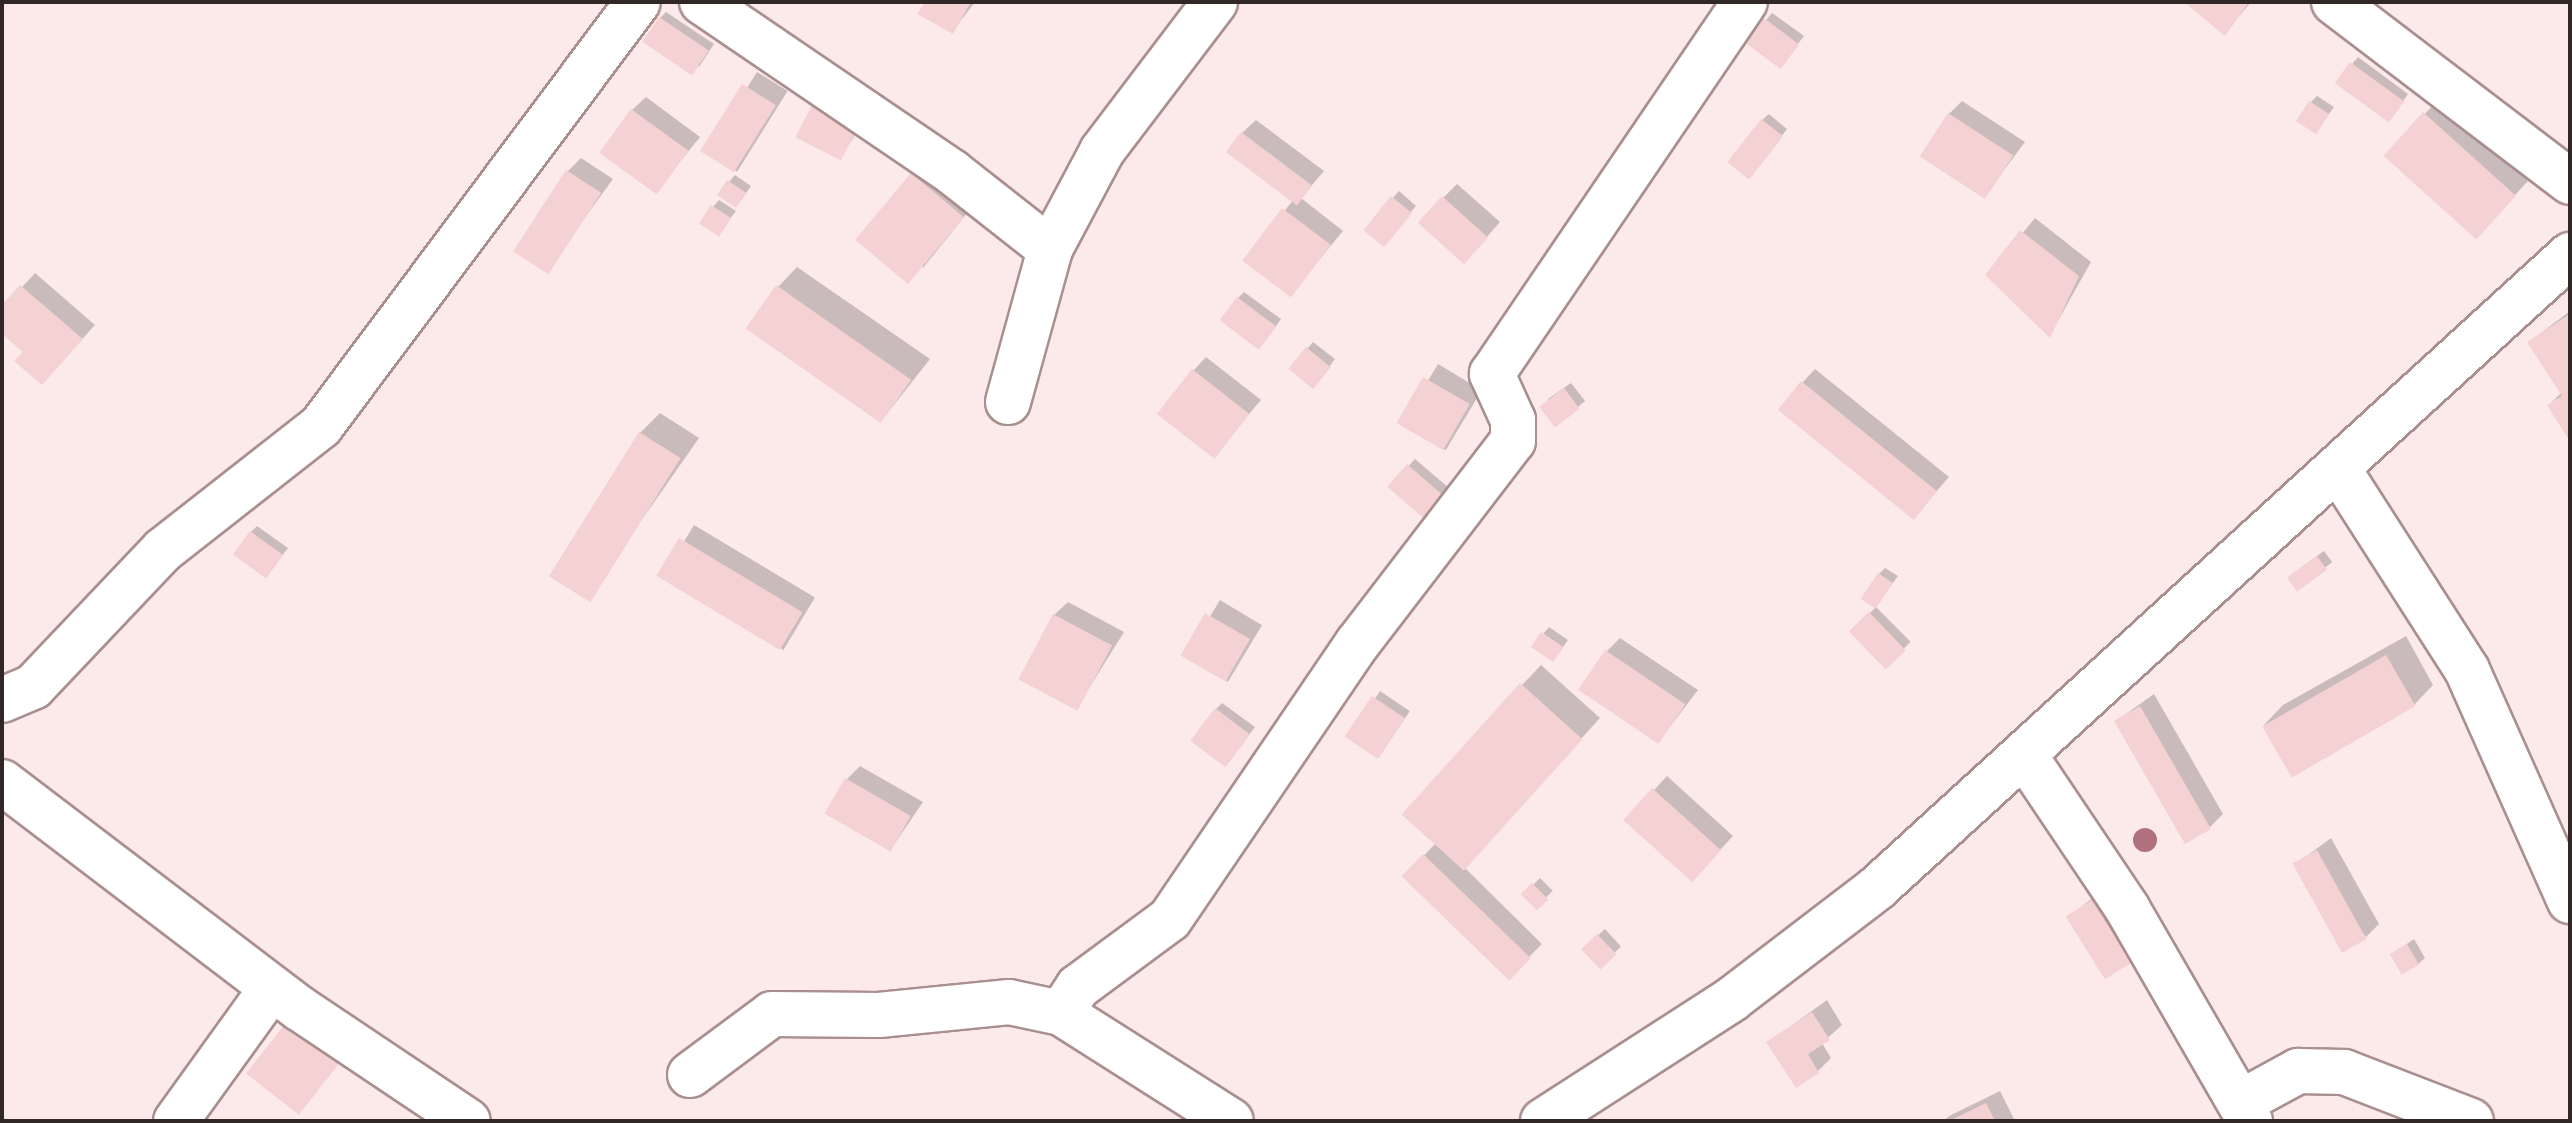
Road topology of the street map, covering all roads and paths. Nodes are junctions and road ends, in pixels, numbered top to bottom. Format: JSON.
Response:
{"nodes":[{"id":1,"x":638,"y":2,"type":"edge"},
{"id":2,"x":702,"y":2,"type":"edge"},
{"id":3,"x":1215,"y":2,"type":"edge"},
{"id":4,"x":1745,"y":2,"type":"edge"},
{"id":5,"x":2334,"y":2,"type":"edge"},
{"id":6,"x":2570,"y":182,"type":"edge"},
{"id":7,"x":1050,"y":249,"type":"junction"},
{"id":8,"x":2570,"y":255,"type":"edge"},
{"id":9,"x":1008,"y":402,"type":"dead end"},
{"id":10,"x":2340,"y":472,"type":"junction"},
{"id":11,"x":2,"y":700,"type":"edge"},
{"id":12,"x":2025,"y":756,"type":"junction"},
{"id":13,"x":2,"y":782,"type":"edge"},
{"id":14,"x":2570,"y":901,"type":"edge"},
{"id":15,"x":272,"y":988,"type":"junction"},
{"id":16,"x":1061,"y":1013,"type":"junction"},
{"id":17,"x":690,"y":1075,"type":"dead end"},
{"id":18,"x":2246,"y":1111,"type":"edge"},
{"id":19,"x":176,"y":1121,"type":"edge"},
{"id":20,"x":468,"y":1121,"type":"edge"},
{"id":21,"x":1231,"y":1121,"type":"edge"},
{"id":22,"x":1543,"y":1121,"type":"edge"},
{"id":23,"x":2471,"y":1121,"type":"edge"}],
"edges":[{"from":1,"to":11,"type":"street"},
{"from":2,"to":7,"type":"street"},
{"from":3,"to":7,"type":"street"},
{"from":4,"to":16,"type":"street"},
{"from":5,"to":6,"type":"street"},
{"from":7,"to":9,"type":"street"},
{"from":8,"to":10,"type":"street"},
{"from":10,"to":12,"type":"street"},
{"from":10,"to":14,"type":"street"},
{"from":12,"to":18,"type":"street"},
{"from":12,"to":22,"type":"street"},
{"from":13,"to":15,"type":"street"},
{"from":15,"to":19,"type":"street"},
{"from":15,"to":20,"type":"street"},
{"from":16,"to":17,"type":"street"},
{"from":16,"to":21,"type":"street"},
{"from":18,"to":23,"type":"street"}]}
